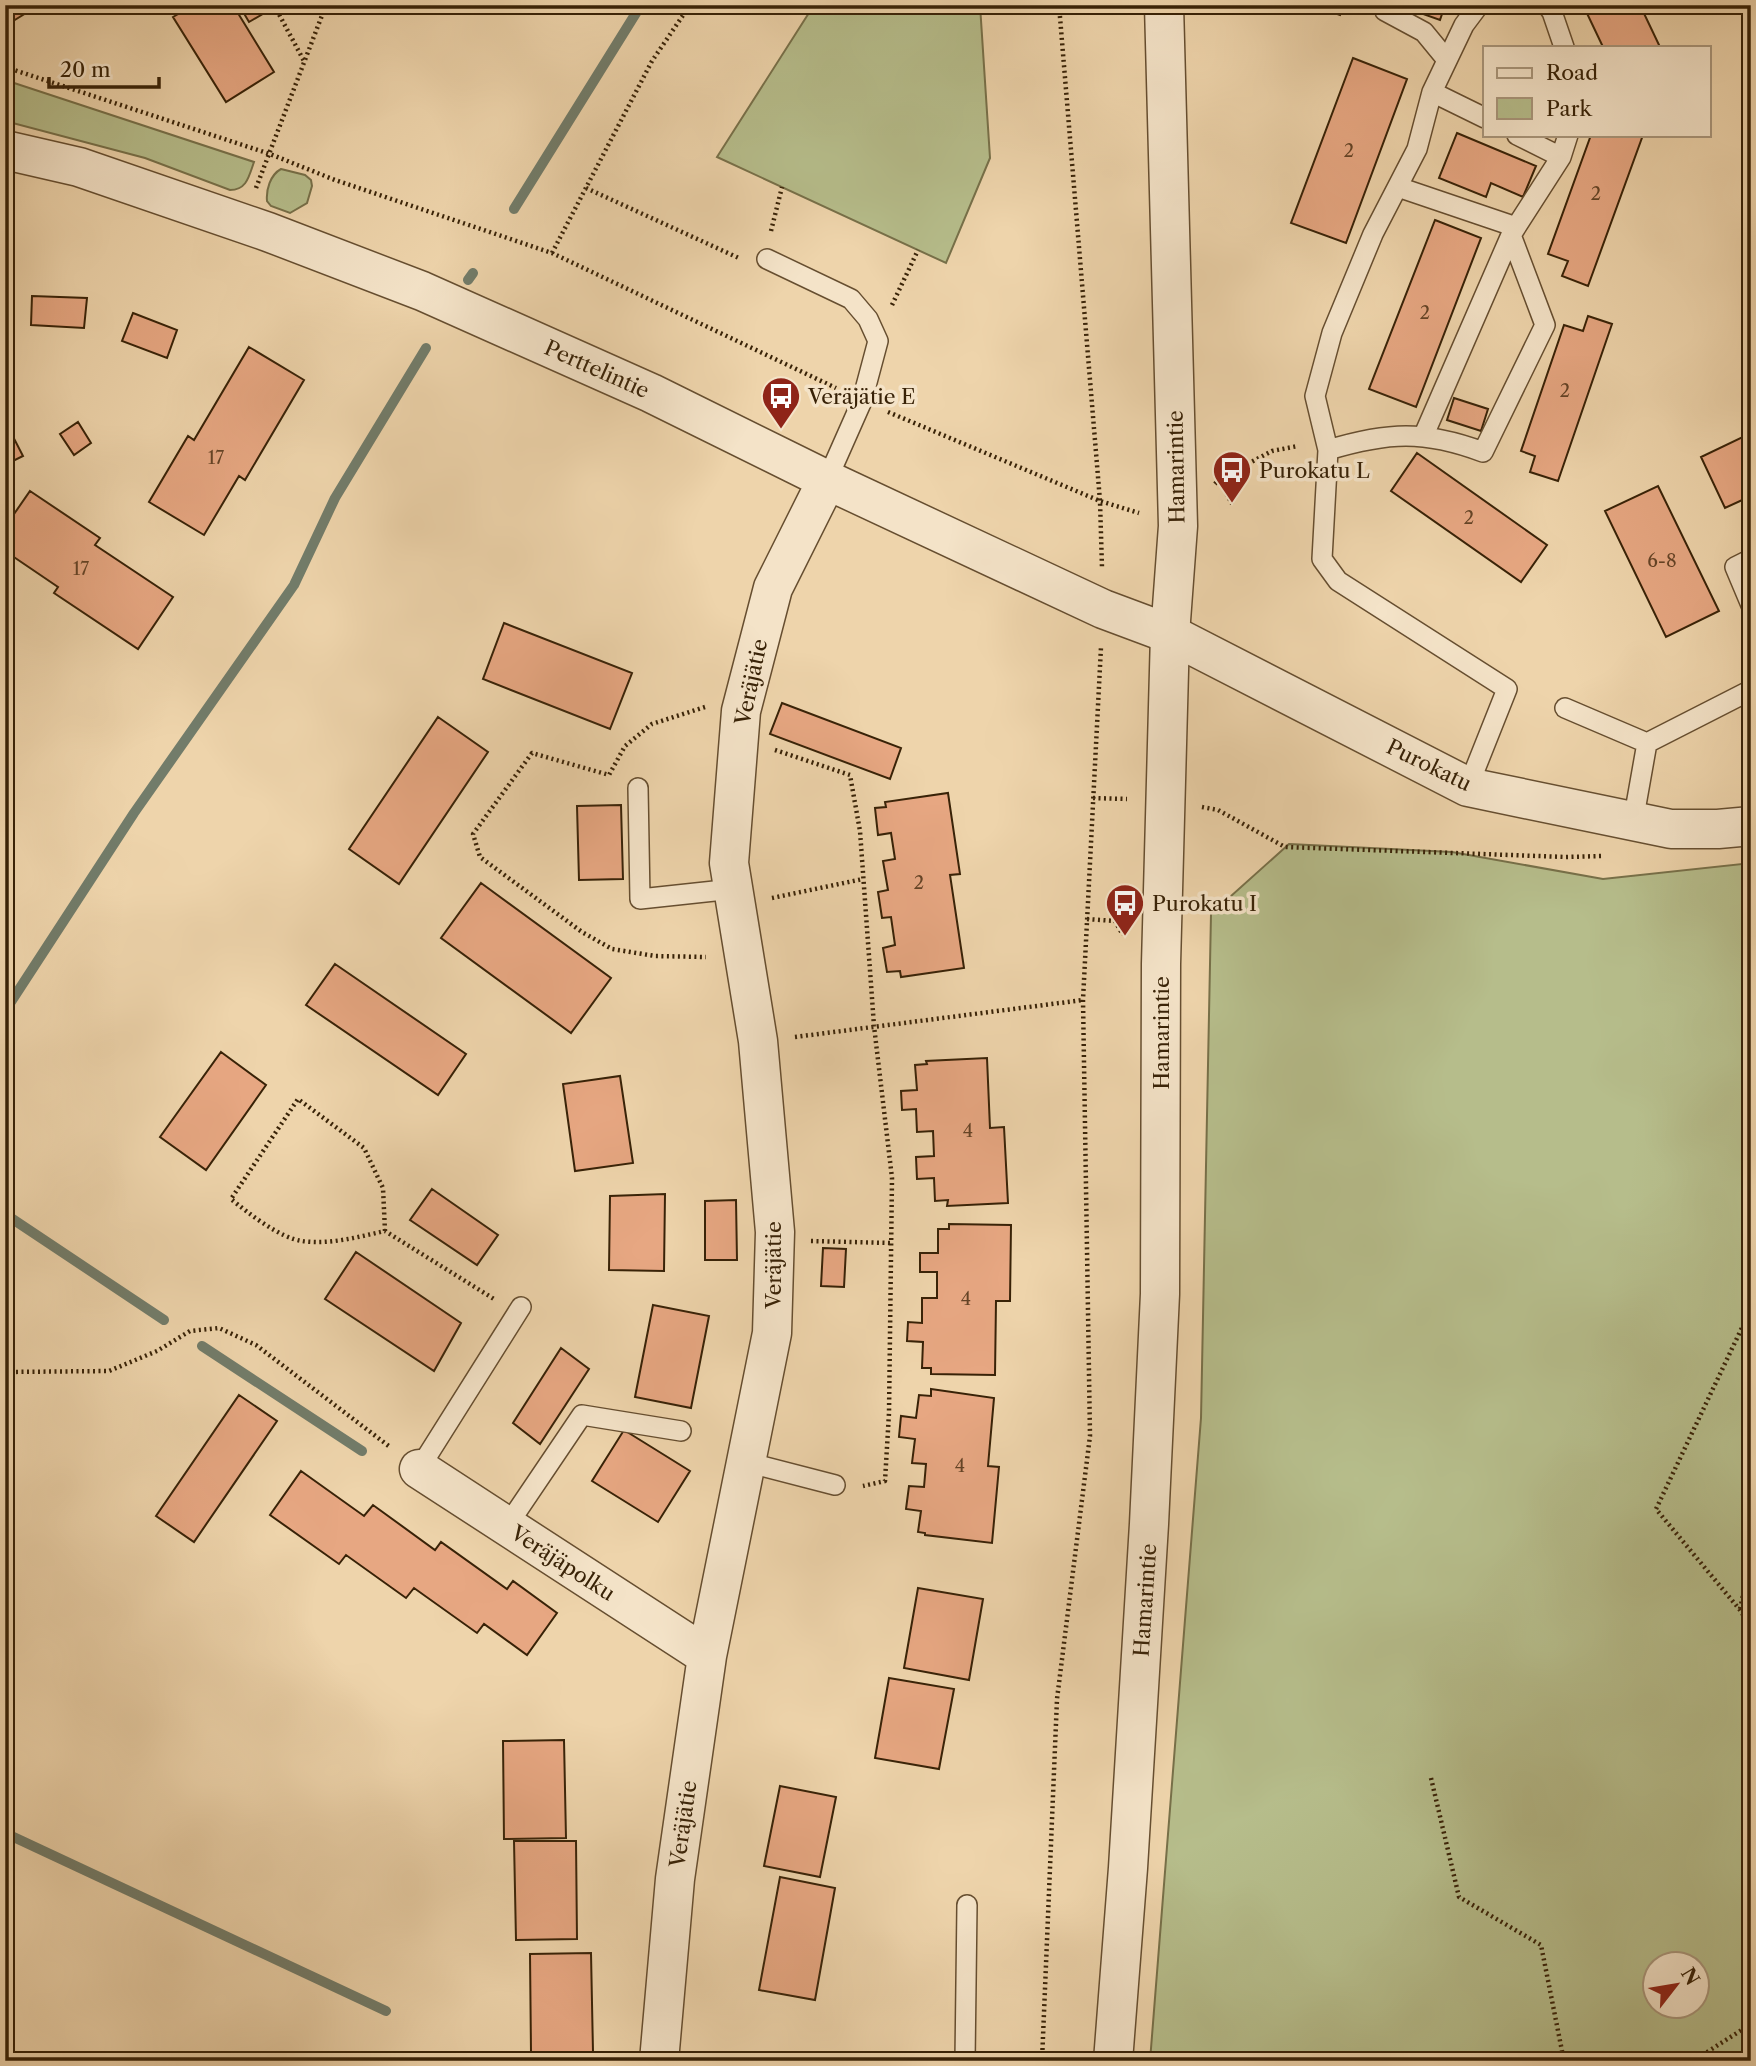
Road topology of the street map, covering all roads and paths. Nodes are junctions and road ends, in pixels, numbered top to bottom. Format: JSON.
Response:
{"nodes":[{"id":1,"x":274,"y":5,"type":"edge"},
{"id":2,"x":326,"y":5,"type":"edge"},
{"id":3,"x":690,"y":5,"type":"edge"},
{"id":4,"x":1046,"y":5,"type":"edge"},
{"id":5,"x":1164,"y":5,"type":"edge"},
{"id":6,"x":1385,"y":5,"type":"edge"},
{"id":7,"x":1479,"y":5,"type":"edge"},
{"id":8,"x":1547,"y":5,"type":"edge"},
{"id":9,"x":1060,"y":8,"type":"edge"},
{"id":10,"x":1564,"y":46,"type":"edge"},
{"id":11,"x":1447,"y":60,"type":"junction"},
{"id":12,"x":304,"y":61,"type":"junction"},
{"id":13,"x":5,"y":67,"type":"edge"},
{"id":14,"x":1432,"y":92,"type":"junction"},
{"id":15,"x":1483,"y":117,"type":"edge"},
{"id":16,"x":1519,"y":136,"type":"edge"},
{"id":17,"x":1568,"y":136,"type":"edge"},
{"id":18,"x":5,"y":150,"type":"edge"},
{"id":19,"x":270,"y":154,"type":"junction"},
{"id":20,"x":1561,"y":157,"type":"junction"},
{"id":21,"x":782,"y":187,"type":"dead end"},
{"id":22,"x":1398,"y":187,"type":"junction"},
{"id":23,"x":586,"y":188,"type":"junction"},
{"id":24,"x":255,"y":190,"type":"dead end"},
{"id":25,"x":1514,"y":231,"type":"junction"},
{"id":26,"x":918,"y":250,"type":"dead end"},
{"id":27,"x":552,"y":253,"type":"junction"},
{"id":28,"x":767,"y":259,"type":"junction"},
{"id":29,"x":868,"y":319,"type":"junction"},
{"id":30,"x":862,"y":401,"type":"junction"},
{"id":31,"x":1423,"y":437,"type":"junction"},
{"id":32,"x":1327,"y":446,"type":"junction"},
{"id":33,"x":1219,"y":479,"type":"junction"},
{"id":34,"x":827,"y":480,"type":"junction"},
{"id":35,"x":1100,"y":501,"type":"junction"},
{"id":36,"x":1232,"y":504,"type":"dead end"},
{"id":37,"x":1178,"y":526,"type":"junction"},
{"id":38,"x":1751,"y":559,"type":"edge"},
{"id":39,"x":1751,"y":605,"type":"edge"},
{"id":40,"x":1103,"y":609,"type":"junction"},
{"id":41,"x":1170,"y":634,"type":"junction"},
{"id":42,"x":1751,"y":690,"type":"edge"},
{"id":43,"x":746,"y":694,"type":"junction"},
{"id":44,"x":1565,"y":708,"type":"dead end"},
{"id":45,"x":1647,"y":743,"type":"junction"},
{"id":46,"x":773,"y":750,"type":"dead end"},
{"id":47,"x":1468,"y":787,"type":"junction"},
{"id":48,"x":638,"y":788,"type":"dead end"},
{"id":49,"x":1093,"y":798,"type":"junction"},
{"id":50,"x":1167,"y":800,"type":"junction"},
{"id":51,"x":1633,"y":822,"type":"junction"},
{"id":52,"x":1751,"y":826,"type":"edge"},
{"id":53,"x":1607,"y":856,"type":"dead end"},
{"id":54,"x":863,"y":879,"type":"junction"},
{"id":55,"x":735,"y":897,"type":"junction"},
{"id":56,"x":1087,"y":919,"type":"junction"},
{"id":57,"x":1125,"y":937,"type":"dead end"},
{"id":58,"x":744,"y":956,"type":"junction"},
{"id":59,"x":1083,"y":1000,"type":"junction"},
{"id":60,"x":874,"y":1026,"type":"junction"},
{"id":61,"x":758,"y":1041,"type":"junction"},
{"id":62,"x":384,"y":1231,"type":"junction"},
{"id":63,"x":774,"y":1239,"type":"junction"},
{"id":64,"x":891,"y":1243,"type":"junction"},
{"id":65,"x":519,"y":1310,"type":"joint"},
{"id":66,"x":1751,"y":1318,"type":"edge"},
{"id":67,"x":5,"y":1372,"type":"edge"},
{"id":68,"x":681,"y":1431,"type":"dead end"},
{"id":69,"x":746,"y":1462,"type":"junction"},
{"id":70,"x":419,"y":1469,"type":"junction"},
{"id":71,"x":835,"y":1485,"type":"joint"},
{"id":72,"x":507,"y":1526,"type":"junction"},
{"id":73,"x":1751,"y":1559,"type":"edge"},
{"id":74,"x":1740,"y":1610,"type":"junction"},
{"id":75,"x":1751,"y":1628,"type":"edge"},
{"id":76,"x":707,"y":1656,"type":"junction"},
{"id":77,"x":1431,"y":1778,"type":"dead end"},
{"id":78,"x":967,"y":1905,"type":"dead end"},
{"id":79,"x":1751,"y":2024,"type":"edge"},
{"id":80,"x":659,"y":2061,"type":"edge"},
{"id":81,"x":965,"y":2061,"type":"edge"},
{"id":82,"x":1042,"y":2061,"type":"edge"},
{"id":83,"x":1113,"y":2061,"type":"edge"},
{"id":84,"x":1564,"y":2061,"type":"edge"},
{"id":85,"x":1693,"y":2061,"type":"edge"}],
"edges":[{"from":1,"to":12,"type":"path"},
{"from":2,"to":12,"type":"path"},
{"from":3,"to":23,"type":"path"},
{"from":4,"to":9,"type":"path"},
{"from":5,"to":37,"type":"street","name":"Hamarintie"},
{"from":6,"to":11,"type":"lane"},
{"from":7,"to":11,"type":"lane"},
{"from":8,"to":10,"type":"lane"},
{"from":9,"to":35,"type":"path"},
{"from":11,"to":14,"type":"lane"},
{"from":12,"to":19,"type":"path"},
{"from":13,"to":19,"type":"path"},
{"from":14,"to":15,"type":"lane"},
{"from":14,"to":22,"type":"lane"},
{"from":16,"to":20,"type":"lane"},
{"from":17,"to":20,"type":"lane"},
{"from":18,"to":34,"type":"street","name":"Perttelintie"},
{"from":19,"to":24,"type":"path"},
{"from":19,"to":27,"type":"path"},
{"from":20,"to":25,"type":"lane"},
{"from":21,"to":28,"type":"path"},
{"from":22,"to":25,"type":"lane"},
{"from":22,"to":32,"type":"lane"},
{"from":23,"to":27,"type":"path"},
{"from":23,"to":28,"type":"path"},
{"from":25,"to":31,"type":"lane"},
{"from":25,"to":31,"type":"lane"},
{"from":26,"to":29,"type":"path"},
{"from":27,"to":30,"type":"path"},
{"from":28,"to":29,"type":"lane"},
{"from":29,"to":30,"type":"lane"},
{"from":30,"to":34,"type":"lane"},
{"from":30,"to":35,"type":"path"},
{"from":31,"to":32,"type":"lane"},
{"from":32,"to":33,"type":"path"},
{"from":32,"to":47,"type":"lane"},
{"from":33,"to":36,"type":"path"},
{"from":33,"to":37,"type":"path"},
{"from":34,"to":40,"type":"street","name":"Perttelintie"},
{"from":34,"to":43,"type":"street","name":"Veräjätie"},
{"from":35,"to":37,"type":"path"},
{"from":35,"to":40,"type":"path"},
{"from":37,"to":41,"type":"street","name":"Hamarintie"},
{"from":38,"to":39,"type":"lane"},
{"from":40,"to":41,"type":"street","name":"Perttelintie"},
{"from":40,"to":49,"type":"path"},
{"from":41,"to":47,"type":"street","name":"Purokatu"},
{"from":41,"to":50,"type":"street","name":"Hamarintie"},
{"from":42,"to":45,"type":"lane"},
{"from":43,"to":55,"type":"street","name":"Veräjätie"},
{"from":43,"to":58,"type":"path"},
{"from":44,"to":45,"type":"lane"},
{"from":45,"to":51,"type":"lane"},
{"from":46,"to":54,"type":"path"},
{"from":47,"to":51,"type":"street","name":"Purokatu"},
{"from":48,"to":55,"type":"lane"},
{"from":49,"to":50,"type":"path"},
{"from":49,"to":56,"type":"path"},
{"from":50,"to":53,"type":"path"},
{"from":50,"to":83,"type":"street","name":"Hamarintie"},
{"from":51,"to":52,"type":"street","name":"Purokatu"},
{"from":54,"to":55,"type":"path"},
{"from":54,"to":60,"type":"path"},
{"from":55,"to":58,"type":"street","name":"Veräjätie"},
{"from":56,"to":57,"type":"path"},
{"from":56,"to":59,"type":"path"},
{"from":58,"to":61,"type":"street","name":"Veräjätie"},
{"from":59,"to":60,"type":"path"},
{"from":59,"to":82,"type":"path"},
{"from":60,"to":61,"type":"path"},
{"from":60,"to":64,"type":"path"},
{"from":61,"to":63,"type":"street","name":"Veräjätie"},
{"from":62,"to":62,"type":"path"},
{"from":62,"to":65,"type":"path"},
{"from":63,"to":64,"type":"path"},
{"from":63,"to":69,"type":"street","name":"Veräjätie"},
{"from":64,"to":71,"type":"path"},
{"from":65,"to":70,"type":"lane"},
{"from":66,"to":74,"type":"path"},
{"from":67,"to":70,"type":"path"},
{"from":68,"to":72,"type":"lane"},
{"from":69,"to":71,"type":"lane"},
{"from":69,"to":76,"type":"street","name":"Veräjätie"},
{"from":70,"to":72,"type":"street","name":"Veräjäpolku"},
{"from":72,"to":76,"type":"street","name":"Veräjäpolku"},
{"from":73,"to":74,"type":"path"},
{"from":74,"to":75,"type":"path"},
{"from":76,"to":80,"type":"street","name":"Veräjätie"},
{"from":77,"to":84,"type":"path"},
{"from":78,"to":81,"type":"lane"},
{"from":79,"to":85,"type":"path"}]}
